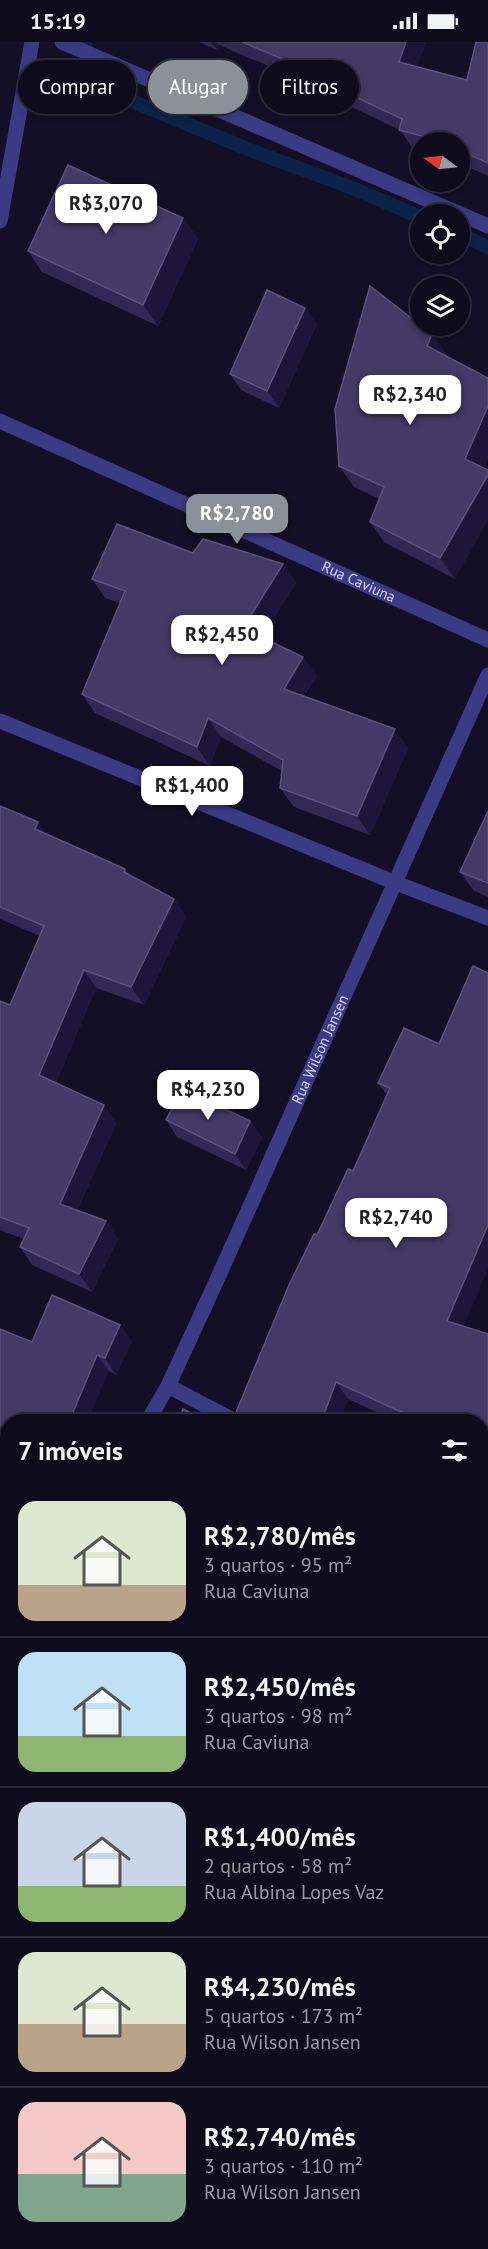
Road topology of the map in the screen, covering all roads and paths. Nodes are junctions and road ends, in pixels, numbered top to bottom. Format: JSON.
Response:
{"nodes":[{"id":1,"x":32,"y":42,"type":"edge"},
{"id":2,"x":62,"y":42,"type":"edge"},
{"id":3,"x":0,"y":221,"type":"edge"},
{"id":4,"x":488,"y":226,"type":"edge"},
{"id":5,"x":0,"y":421,"type":"edge"},
{"id":6,"x":488,"y":640,"type":"edge"},
{"id":7,"x":488,"y":675,"type":"edge"},
{"id":8,"x":0,"y":721,"type":"edge"},
{"id":9,"x":396,"y":883,"type":"junction"},
{"id":10,"x":488,"y":918,"type":"edge"},
{"id":11,"x":168,"y":1386,"type":"junction"},
{"id":12,"x":152,"y":1414,"type":"edge"},
{"id":13,"x":222,"y":1414,"type":"edge"}],
"edges":[{"from":1,"to":3,"type":"street"},
{"from":2,"to":4,"type":"street"},
{"from":5,"to":6,"type":"street","name":"Rua Caviuna"},
{"from":7,"to":9,"type":"street","name":"Rua Wilson Jansen"},
{"from":8,"to":9,"type":"street"},
{"from":9,"to":10,"type":"street"},
{"from":9,"to":11,"type":"street","name":"Rua Wilson Jansen"},
{"from":11,"to":12,"type":"street","name":"Rua Wilson Jansen"},
{"from":11,"to":13,"type":"street"}]}
